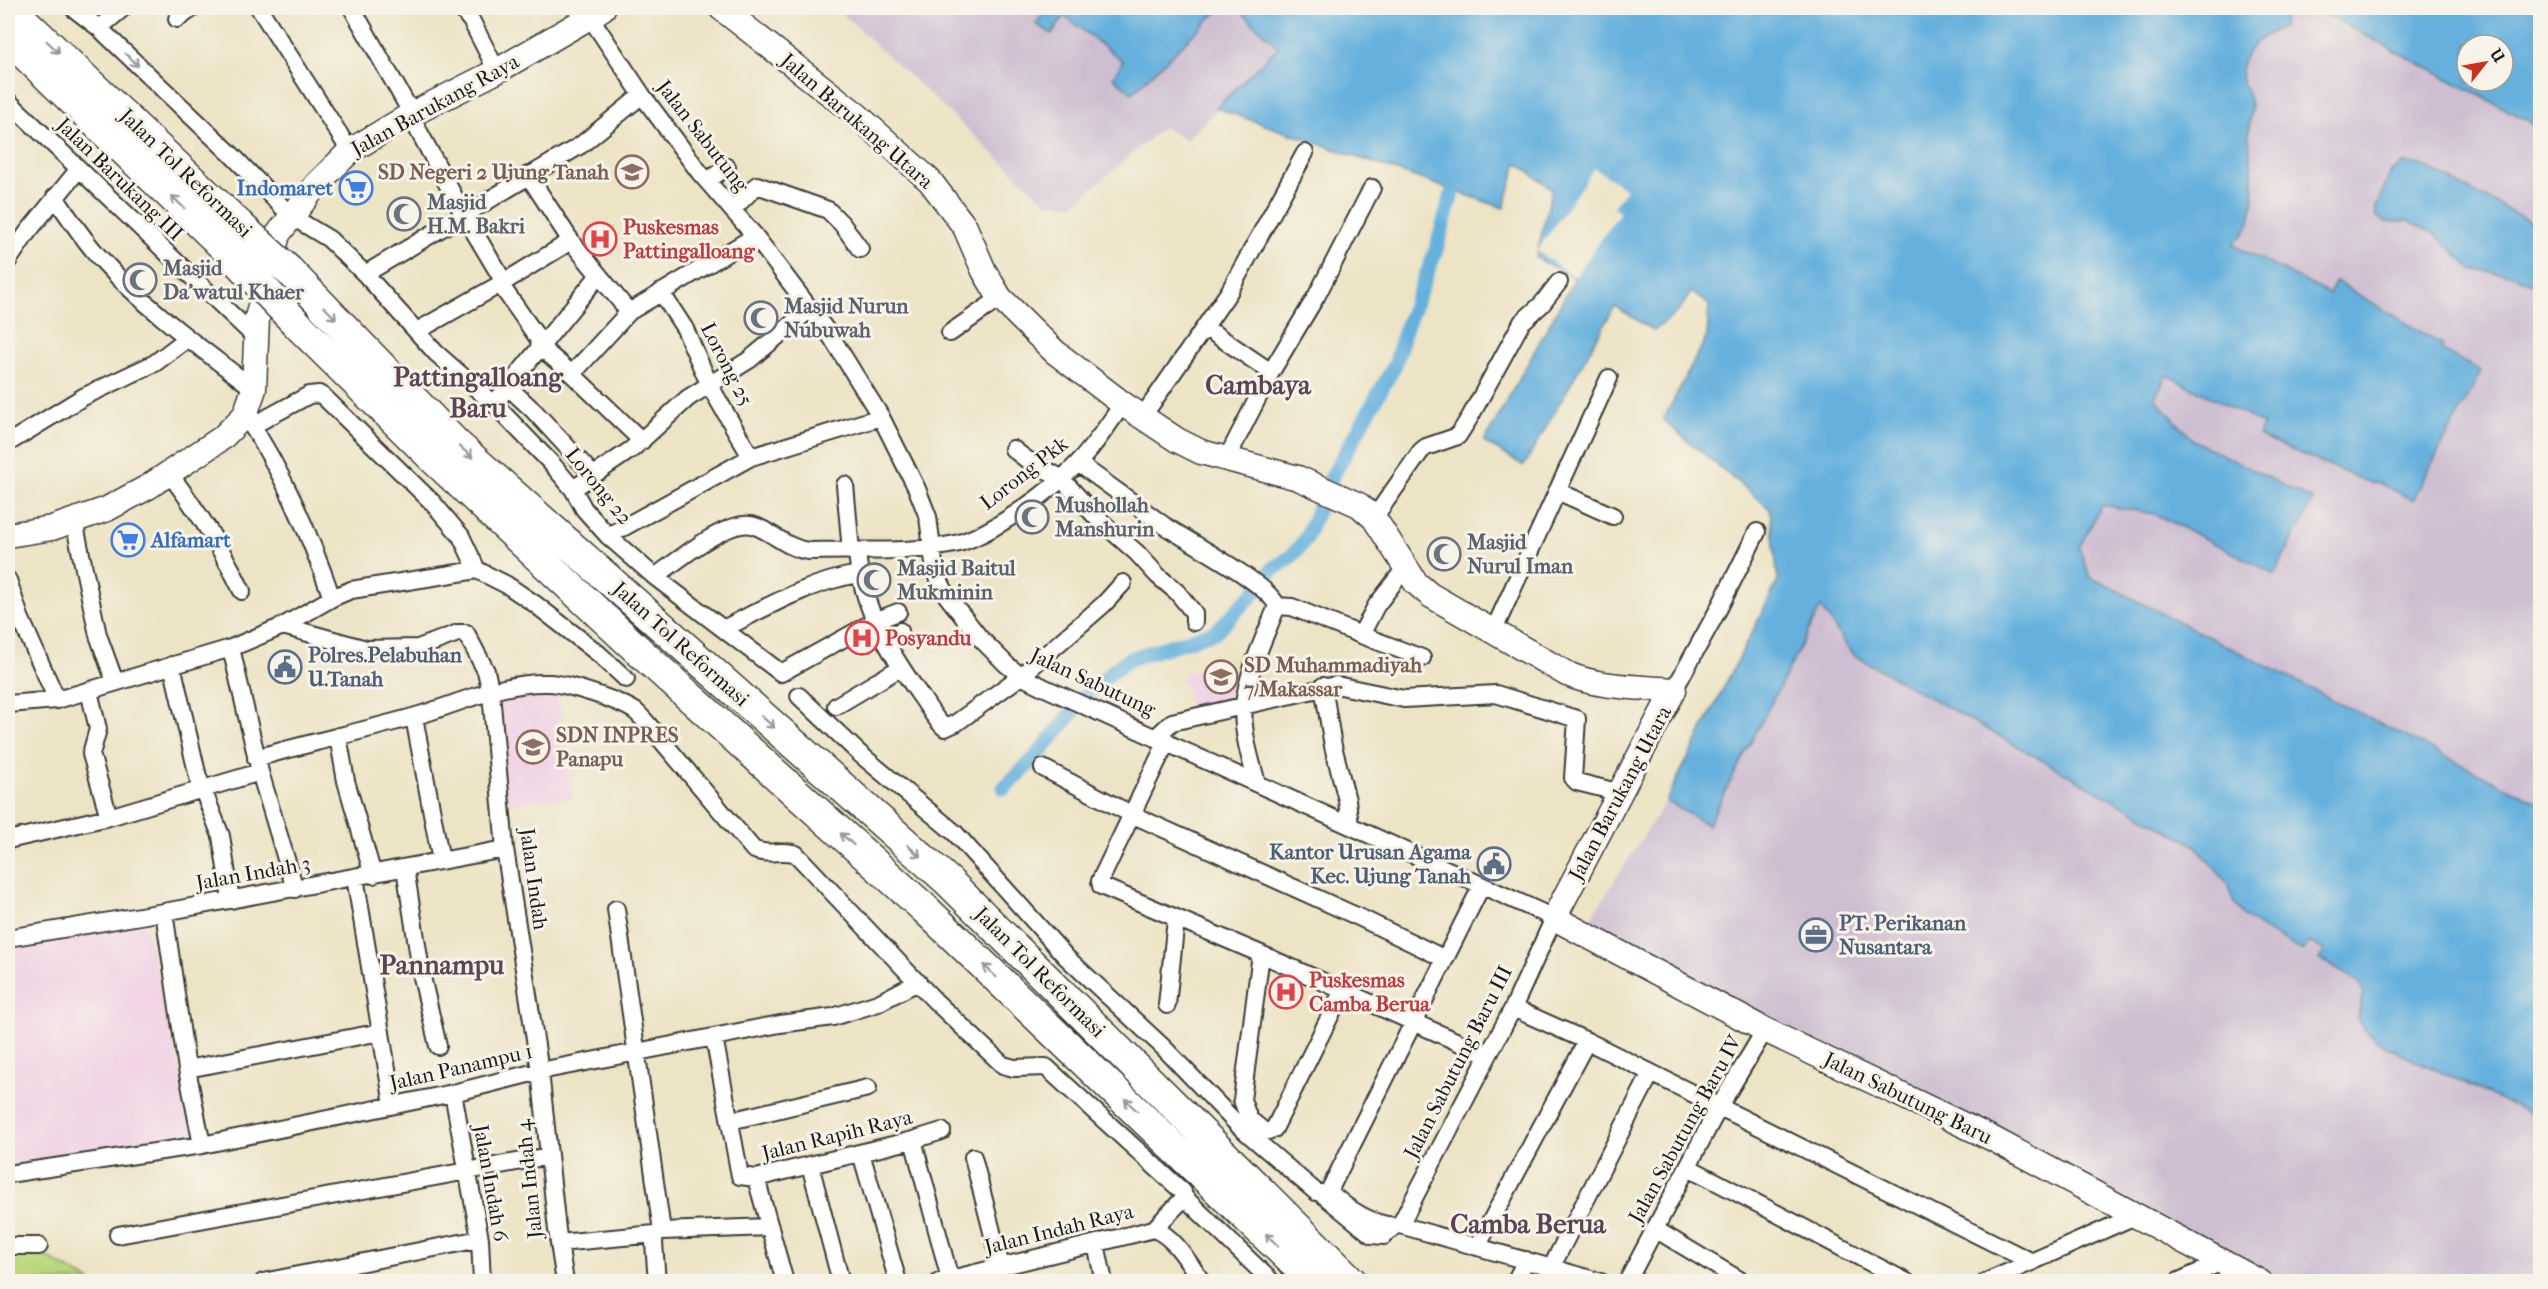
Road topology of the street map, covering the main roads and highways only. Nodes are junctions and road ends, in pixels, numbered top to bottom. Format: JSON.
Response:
{"nodes":[{"id":1,"x":10,"y":8,"type":"edge"},
{"id":2,"x":8,"y":38,"type":"edge"},
{"id":3,"x":230,"y":234,"type":"junction"},
{"id":4,"x":1262,"y":1192,"type":"junction"},
{"id":5,"x":1314,"y":1281,"type":"edge"},
{"id":6,"x":1352,"y":1281,"type":"edge"},
{"id":7,"x":1359,"y":1281,"type":"edge"}],
"edges":[{"from":1,"to":3,"type":"highway","name":"Jalan Tol Reformasi","one_way":true},
{"from":3,"to":2,"type":"highway","name":"Jalan Tol Reformasi","one_way":true},
{"from":3,"to":4,"type":"highway","name":"Jalan Tol Reformasi","one_way":true,"bridge":true},
{"from":5,"to":3,"type":"highway","name":"Jalan Tol Reformasi","one_way":true,"bridge":true},
{"from":4,"to":6,"type":"highway","name":"Jalan Tol Reformasi"},
{"from":4,"to":7,"type":"highway"}]}
